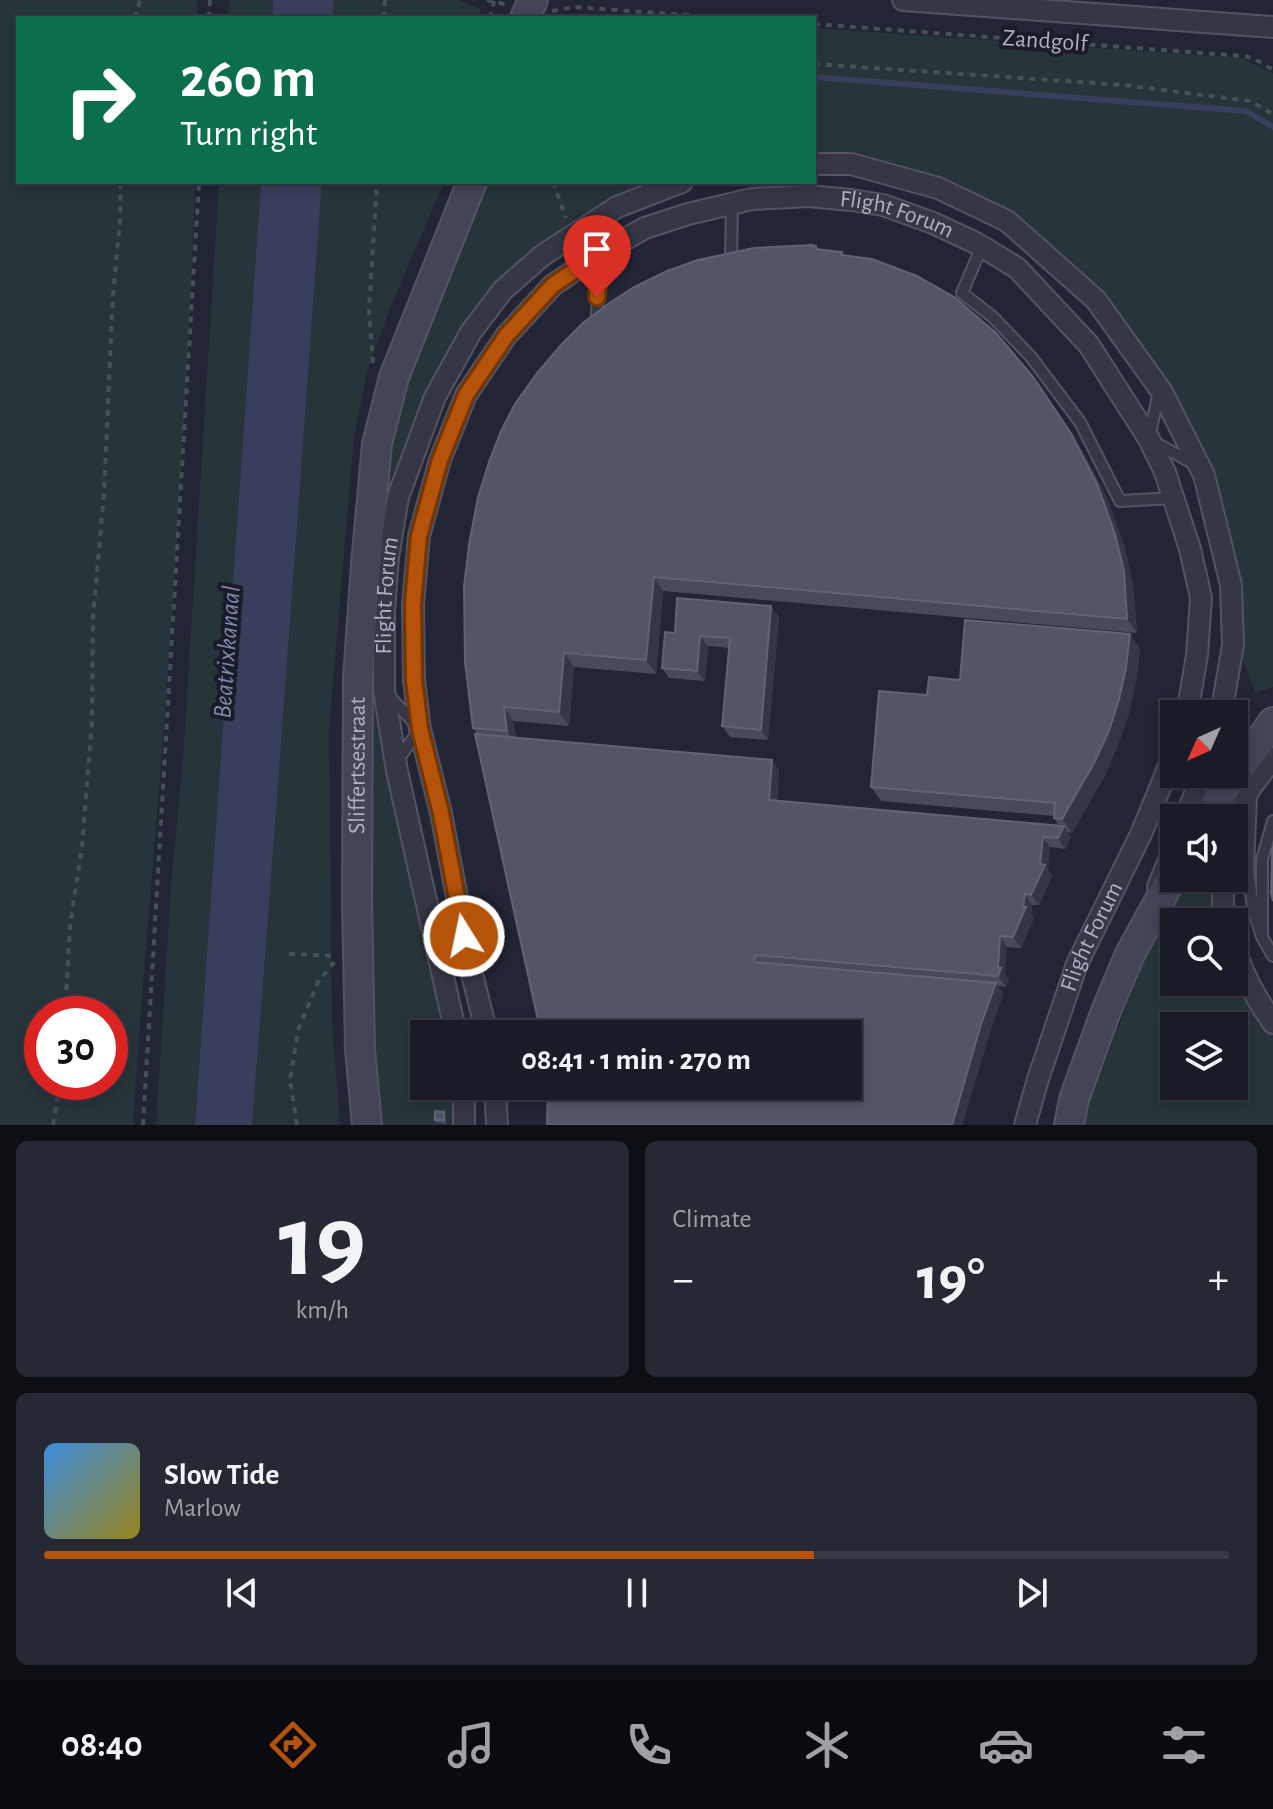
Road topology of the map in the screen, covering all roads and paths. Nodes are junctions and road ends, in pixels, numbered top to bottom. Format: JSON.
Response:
{"nodes":[{"id":1,"x":903,"y":0,"type":"edge"},
{"id":2,"x":508,"y":7,"type":"edge"},
{"id":3,"x":700,"y":16,"type":"edge"},
{"id":4,"x":816,"y":24,"type":"edge"},
{"id":5,"x":1273,"y":27,"type":"edge"},
{"id":6,"x":816,"y":64,"type":"edge"},
{"id":7,"x":1273,"y":70,"type":"edge"},
{"id":8,"x":1273,"y":114,"type":"edge"},
{"id":9,"x":816,"y":164,"type":"edge"},
{"id":10,"x":121,"y":184,"type":"edge"},
{"id":11,"x":199,"y":184,"type":"edge"},
{"id":12,"x":377,"y":184,"type":"edge"},
{"id":13,"x":471,"y":184,"type":"edge"},
{"id":14,"x":554,"y":184,"type":"edge"},
{"id":15,"x":677,"y":184,"type":"edge"},
{"id":16,"x":732,"y":204,"type":"junction"},
{"id":17,"x":572,"y":235,"type":"junction"},
{"id":18,"x":982,"y":246,"type":"junction"},
{"id":19,"x":599,"y":254,"type":"junction"},
{"id":20,"x":731,"y":260,"type":"edge"},
{"id":21,"x":597,"y":316,"type":"edge"},
{"id":22,"x":374,"y":376,"type":"dead end"},
{"id":23,"x":1159,"y":389,"type":"junction"},
{"id":24,"x":1149,"y":439,"type":"junction"},
{"id":25,"x":1201,"y":468,"type":"junction"},
{"id":26,"x":1173,"y":498,"type":"junction"},
{"id":27,"x":384,"y":690,"type":"junction"},
{"id":28,"x":1189,"y":700,"type":"edge"},
{"id":29,"x":1223,"y":700,"type":"edge"},
{"id":30,"x":1273,"y":722,"type":"edge"},
{"id":31,"x":420,"y":729,"type":"junction"},
{"id":32,"x":1273,"y":758,"type":"edge"},
{"id":33,"x":396,"y":763,"type":"junction"},
{"id":34,"x":1251,"y":787,"type":"junction"},
{"id":35,"x":1160,"y":788,"type":"edge"},
{"id":36,"x":1216,"y":804,"type":"edge"},
{"id":37,"x":1242,"y":804,"type":"edge"},
{"id":38,"x":1273,"y":821,"type":"edge"},
{"id":39,"x":1160,"y":882,"type":"edge"},
{"id":40,"x":1164,"y":892,"type":"edge"},
{"id":41,"x":1262,"y":937,"type":"junction"},
{"id":42,"x":1135,"y":944,"type":"junction"},
{"id":43,"x":289,"y":954,"type":"dead end"},
{"id":44,"x":1273,"y":956,"type":"edge"},
{"id":45,"x":1248,"y":981,"type":"edge"},
{"id":46,"x":66,"y":996,"type":"edge"},
{"id":47,"x":453,"y":1020,"type":"edge"},
{"id":48,"x":484,"y":1020,"type":"edge"},
{"id":49,"x":1273,"y":1023,"type":"edge"},
{"id":50,"x":57,"y":1100,"type":"edge"},
{"id":51,"x":464,"y":1100,"type":"edge"},
{"id":52,"x":496,"y":1100,"type":"edge"},
{"id":53,"x":53,"y":1125,"type":"edge"},
{"id":54,"x":143,"y":1125,"type":"edge"},
{"id":55,"x":297,"y":1125,"type":"edge"},
{"id":56,"x":367,"y":1125,"type":"edge"},
{"id":57,"x":464,"y":1125,"type":"edge"},
{"id":58,"x":497,"y":1125,"type":"edge"},
{"id":59,"x":1025,"y":1125,"type":"edge"},
{"id":60,"x":1069,"y":1125,"type":"edge"}],
"edges":[{"from":1,"to":5,"type":"street","name":"Zandgolf"},
{"from":2,"to":3,"type":"path"},
{"from":4,"to":7,"type":"path","name":"Zandgolf"},
{"from":6,"to":8,"type":"path"},
{"from":9,"to":23,"type":"street","name":"Flight Forum"},
{"from":10,"to":46,"type":"path"},
{"from":11,"to":54,"type":"path"},
{"from":12,"to":22,"type":"path"},
{"from":13,"to":56,"type":"street","name":"Sliffertsestraat"},
{"from":14,"to":17,"type":"path"},
{"from":15,"to":17,"type":"street","name":"Flight Forum"},
{"from":16,"to":18,"type":"street","name":"Flight Forum"},
{"from":16,"to":19,"type":"street","name":"Flight Forum"},
{"from":16,"to":20,"type":"lane"},
{"from":17,"to":27,"type":"street","name":"Flight Forum"},
{"from":18,"to":24,"type":"street","name":"Flight Forum"},
{"from":18,"to":26,"type":"lane"},
{"from":19,"to":21,"type":"lane"},
{"from":19,"to":31,"type":"street","name":"Flight Forum"},
{"from":23,"to":24,"type":"lane"},
{"from":23,"to":25,"type":"street","name":"Flight Forum"},
{"from":24,"to":25,"type":"lane"},
{"from":24,"to":26,"type":"street","name":"Flight Forum"},
{"from":25,"to":29,"type":"street","name":"Flight Forum"},
{"from":26,"to":28,"type":"street","name":"Flight Forum"},
{"from":27,"to":31,"type":"lane"},
{"from":27,"to":33,"type":"street","name":"Flight Forum"},
{"from":30,"to":36,"type":"street"},
{"from":31,"to":33,"type":"lane"},
{"from":31,"to":48,"type":"street","name":"Flight Forum"},
{"from":32,"to":34,"type":"street"},
{"from":33,"to":47,"type":"street","name":"Flight Forum"},
{"from":34,"to":37,"type":"street"},
{"from":34,"to":41,"type":"lane"},
{"from":35,"to":59,"type":"street","name":"Flight Forum"},
{"from":38,"to":41,"type":"lane"},
{"from":39,"to":42,"type":"street","name":"Flight Forum"},
{"from":40,"to":42,"type":"street","name":"Flight Forum"},
{"from":41,"to":44,"type":"lane"},
{"from":42,"to":60,"type":"street","name":"Flight Forum"},
{"from":43,"to":55,"type":"path"},
{"from":45,"to":49,"type":"street"},
{"from":50,"to":53,"type":"path"},
{"from":51,"to":57,"type":"street"},
{"from":52,"to":58,"type":"street"}]}
